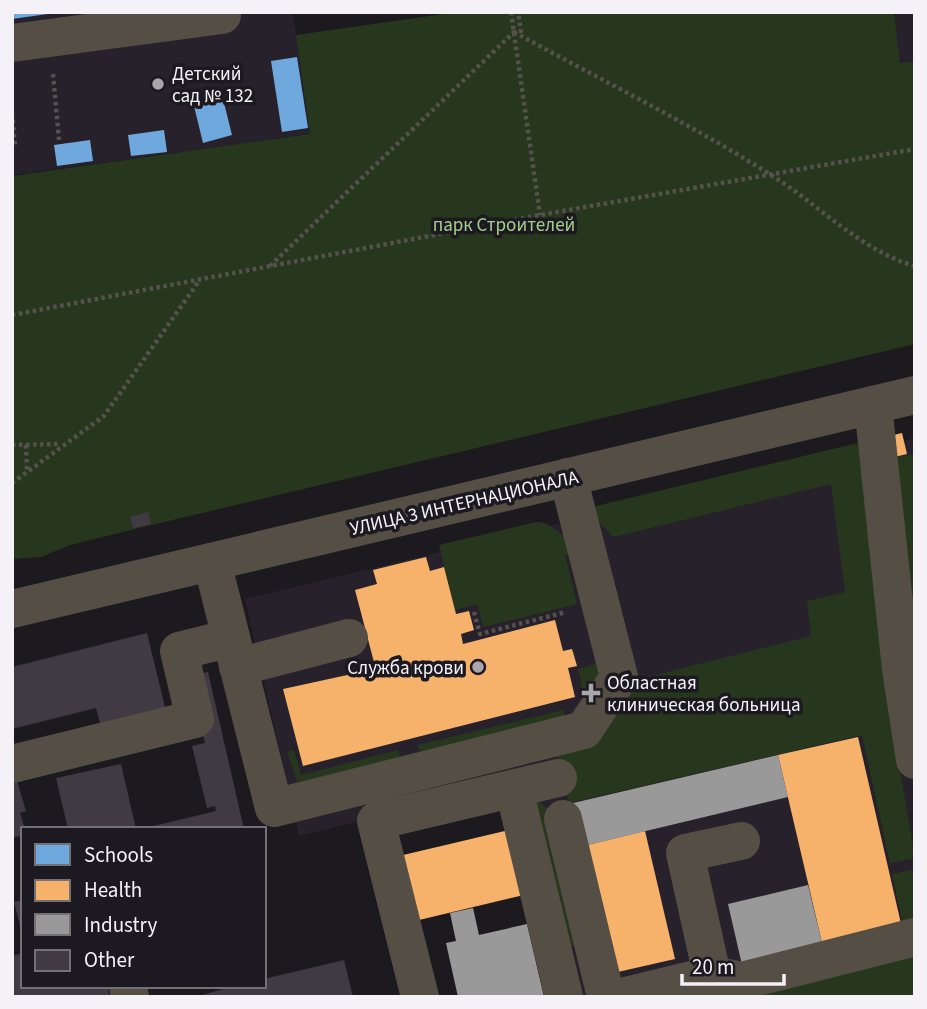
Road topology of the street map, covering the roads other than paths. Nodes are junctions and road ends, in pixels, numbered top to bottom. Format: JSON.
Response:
{"nodes":[{"id":1,"x":222,"y":12,"type":"edge"},
{"id":2,"x":12,"y":43,"type":"edge"},
{"id":3,"x":915,"y":395,"type":"edge"},
{"id":4,"x":873,"y":405,"type":"junction"},
{"id":5,"x":568,"y":477,"type":"junction"},
{"id":6,"x":212,"y":562,"type":"junction"},
{"id":7,"x":12,"y":609,"type":"edge"},
{"id":8,"x":349,"y":638,"type":"dead end"},
{"id":9,"x":235,"y":652,"type":"junction"},
{"id":10,"x":908,"y":667,"type":"edge"},
{"id":11,"x":915,"y":760,"type":"edge"},
{"id":12,"x":12,"y":764,"type":"edge"},
{"id":13,"x":558,"y":778,"type":"dead end"},
{"id":14,"x":514,"y":789,"type":"junction"},
{"id":15,"x":563,"y":819,"type":"dead end"},
{"id":16,"x":741,"y":841,"type":"dead end"},
{"id":17,"x":915,"y":937,"type":"edge"},
{"id":18,"x":733,"y":984,"type":"edge"},
{"id":19,"x":420,"y":997,"type":"edge"},
{"id":20,"x":564,"y":997,"type":"edge"},
{"id":21,"x":606,"y":997,"type":"edge"},
{"id":22,"x":622,"y":997,"type":"edge"}],
"edges":[{"from":1,"to":2,"type":"street"},
{"from":3,"to":4,"type":"street","name":"УЛИЦА 3 ИНТЕРНАЦИОНАЛА"},
{"from":4,"to":5,"type":"street","name":"УЛИЦА 3 ИНТЕРНАЦИОНАЛА"},
{"from":4,"to":10,"type":"street"},
{"from":5,"to":6,"type":"street","name":"УЛИЦА 3 ИНТЕРНАЦИОНАЛА"},
{"from":5,"to":9,"type":"street"},
{"from":6,"to":7,"type":"street","name":"УЛИЦА 3 ИНТЕРНАЦИОНАЛА"},
{"from":6,"to":9,"type":"street"},
{"from":8,"to":9,"type":"street"},
{"from":9,"to":12,"type":"street"},
{"from":10,"to":11,"type":"street"},
{"from":13,"to":14,"type":"street"},
{"from":14,"to":19,"type":"street"},
{"from":14,"to":20,"type":"street"},
{"from":15,"to":21,"type":"street"},
{"from":16,"to":18,"type":"street"},
{"from":17,"to":18,"type":"street"},
{"from":18,"to":22,"type":"street"}]}
